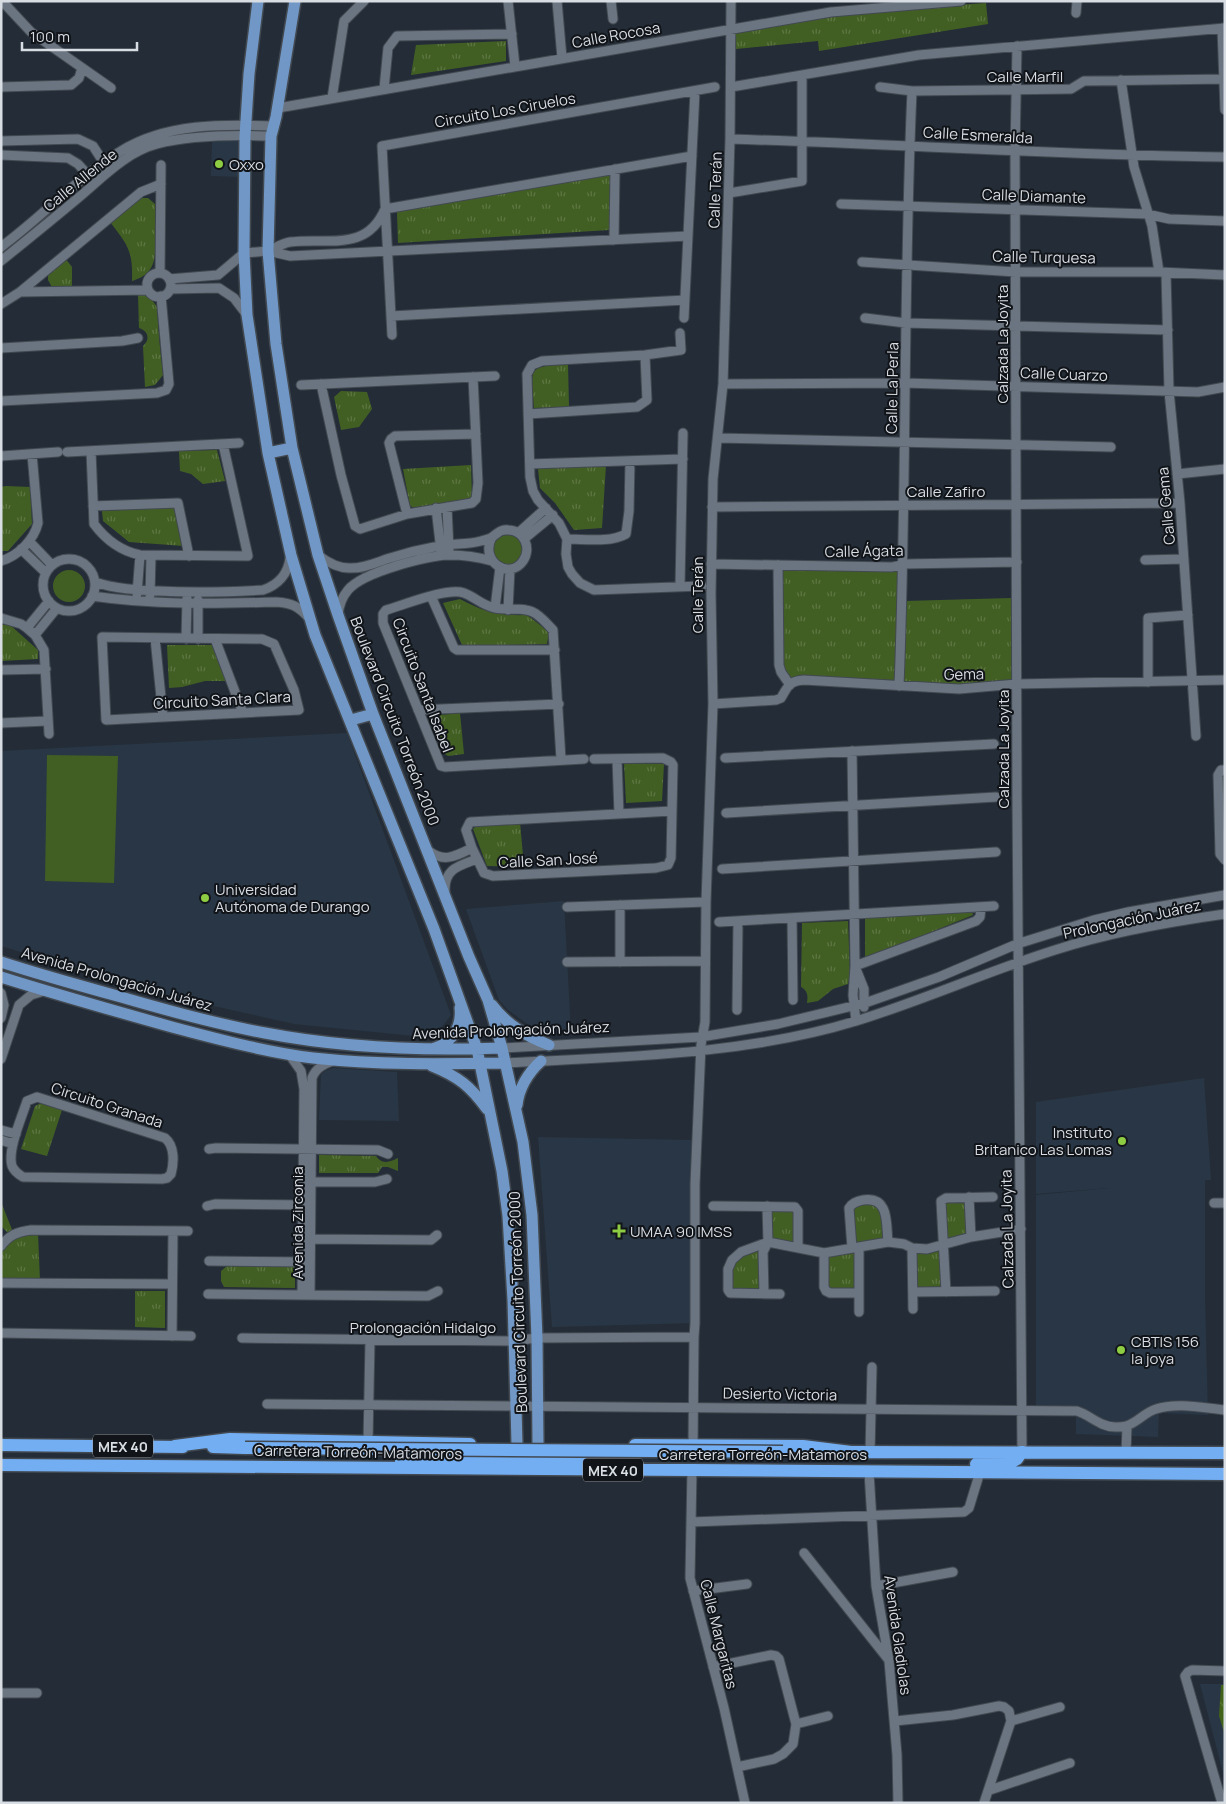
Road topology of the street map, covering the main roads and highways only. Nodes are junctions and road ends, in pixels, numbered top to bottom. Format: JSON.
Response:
{"nodes":[{"id":1,"x":258,"y":1,"type":"edge"},
{"id":2,"x":295,"y":1,"type":"edge"},
{"id":3,"x":292,"y":448,"type":"junction"},
{"id":4,"x":268,"y":453,"type":"junction"},
{"id":5,"x":373,"y":714,"type":"junction"},
{"id":6,"x":350,"y":720,"type":"junction"},
{"id":7,"x":1,"y":962,"type":"edge"},
{"id":8,"x":1,"y":977,"type":"edge"},
{"id":9,"x":458,"y":994,"type":"junction"},
{"id":10,"x":121,"y":997,"type":"junction"},
{"id":11,"x":488,"y":1000,"type":"junction"},
{"id":12,"x":116,"y":1011,"type":"junction"},
{"id":13,"x":549,"y":1045,"type":"road end"},
{"id":14,"x":502,"y":1048,"type":"junction"},
{"id":15,"x":429,"y":1049,"type":"junction"},
{"id":16,"x":477,"y":1049,"type":"junction"},
{"id":17,"x":541,"y":1061,"type":"road end"},
{"id":18,"x":480,"y":1063,"type":"junction"},
{"id":19,"x":505,"y":1063,"type":"junction"},
{"id":20,"x":428,"y":1065,"type":"junction"},
{"id":21,"x":490,"y":1112,"type":"junction"},
{"id":22,"x":516,"y":1112,"type":"junction"},
{"id":23,"x":487,"y":1444,"type":"junction"},
{"id":24,"x":517,"y":1444,"type":"junction"},
{"id":25,"x":538,"y":1444,"type":"junction"},
{"id":26,"x":1,"y":1445,"type":"edge"},
{"id":27,"x":560,"y":1445,"type":"junction"},
{"id":28,"x":175,"y":1446,"type":"junction"},
{"id":29,"x":864,"y":1452,"type":"junction"},
{"id":30,"x":1022,"y":1452,"type":"junction"},
{"id":31,"x":528,"y":1454,"type":"junction"},
{"id":32,"x":1225,"y":1454,"type":"edge"},
{"id":33,"x":483,"y":1460,"type":"junction"},
{"id":34,"x":563,"y":1460,"type":"junction"},
{"id":35,"x":514,"y":1461,"type":"junction"},
{"id":36,"x":540,"y":1461,"type":"junction"},
{"id":37,"x":1,"y":1465,"type":"edge"},
{"id":38,"x":291,"y":1468,"type":"junction"},
{"id":39,"x":686,"y":1470,"type":"junction"},
{"id":40,"x":873,"y":1471,"type":"junction"},
{"id":41,"x":1225,"y":1474,"type":"edge"}],
"edges":[{"from":1,"to":4,"type":"main road","name":"Boulevard Circuito Torreón 2000"},
{"from":2,"to":3,"type":"main road","name":"Boulevard Circuito Torreón 2000"},
{"from":3,"to":4,"type":"main road"},
{"from":3,"to":5,"type":"main road","name":"Boulevard Circuito Torreón 2000"},
{"from":4,"to":6,"type":"main road","name":"Boulevard Circuito Torreón 2000"},
{"from":5,"to":6,"type":"main road"},
{"from":5,"to":11,"type":"main road","name":"Boulevard Circuito Torreón 2000"},
{"from":6,"to":9,"type":"main road","name":"Boulevard Circuito Torreón 2000"},
{"from":7,"to":10,"type":"main road","name":"Avenida Prolongación Juárez"},
{"from":8,"to":12,"type":"main road","name":"Avenida Prolongación Juárez"},
{"from":9,"to":15,"type":"main road"},
{"from":9,"to":16,"type":"main road","name":"Boulevard Circuito Torreón 2000"},
{"from":10,"to":12,"type":"main road"},
{"from":10,"to":15,"type":"main road","name":"Avenida Prolongación Juárez"},
{"from":11,"to":13,"type":"main road"},
{"from":11,"to":14,"type":"main road","name":"Boulevard Circuito Torreón 2000"},
{"from":12,"to":20,"type":"main road","name":"Avenida Prolongación Juárez"},
{"from":14,"to":16,"type":"main road","name":"Avenida Prolongación Juárez"},
{"from":14,"to":19,"type":"main road","name":"Boulevard Circuito Torreón 2000"},
{"from":15,"to":16,"type":"main road","name":"Avenida Prolongación Juárez"},
{"from":16,"to":18,"type":"main road","name":"Boulevard Circuito Torreón 2000"},
{"from":17,"to":22,"type":"main road"},
{"from":18,"to":19,"type":"main road","name":"Avenida Prolongación Juárez"},
{"from":18,"to":20,"type":"main road","name":"Avenida Prolongación Juárez"},
{"from":18,"to":21,"type":"main road","name":"Boulevard Circuito Torreón 2000"},
{"from":19,"to":22,"type":"main road","name":"Boulevard Circuito Torreón 2000"},
{"from":20,"to":21,"type":"main road"},
{"from":21,"to":24,"type":"main road","name":"Boulevard Circuito Torreón 2000"},
{"from":22,"to":25,"type":"main road","name":"Boulevard Circuito Torreón 2000"},
{"from":23,"to":24,"type":"highway"},
{"from":23,"to":28,"type":"highway"},
{"from":23,"to":33,"type":"highway"},
{"from":24,"to":25,"type":"highway"},
{"from":24,"to":31,"type":"highway"},
{"from":25,"to":27,"type":"highway"},
{"from":25,"to":31,"type":"highway"},
{"from":26,"to":28,"type":"highway","number":"MEX 40"},
{"from":27,"to":29,"type":"highway"},
{"from":27,"to":34,"type":"highway"},
{"from":28,"to":29,"type":"highway","number":"MEX 40","bridge":true},
{"from":29,"to":30,"type":"highway","number":"MEX 40"},
{"from":30,"to":32,"type":"highway","number":"MEX 40"},
{"from":30,"to":40,"type":"highway"},
{"from":31,"to":35,"type":"highway"},
{"from":31,"to":36,"type":"highway"},
{"from":33,"to":35,"type":"highway"},
{"from":33,"to":38,"type":"highway"},
{"from":34,"to":36,"type":"highway"},
{"from":34,"to":39,"type":"highway"},
{"from":35,"to":36,"type":"highway"},
{"from":37,"to":38,"type":"highway","name":"Carretera Torreón-Matamoros","number":"MEX 40"},
{"from":38,"to":39,"type":"highway","name":"Carretera Torreón-Matamoros","number":"MEX 40"},
{"from":39,"to":40,"type":"highway","name":"Carretera Torreón-Matamoros","number":"MEX 40"},
{"from":40,"to":41,"type":"highway","name":"Carretera Torreón-Matamoros","number":"MEX 40"}]}
